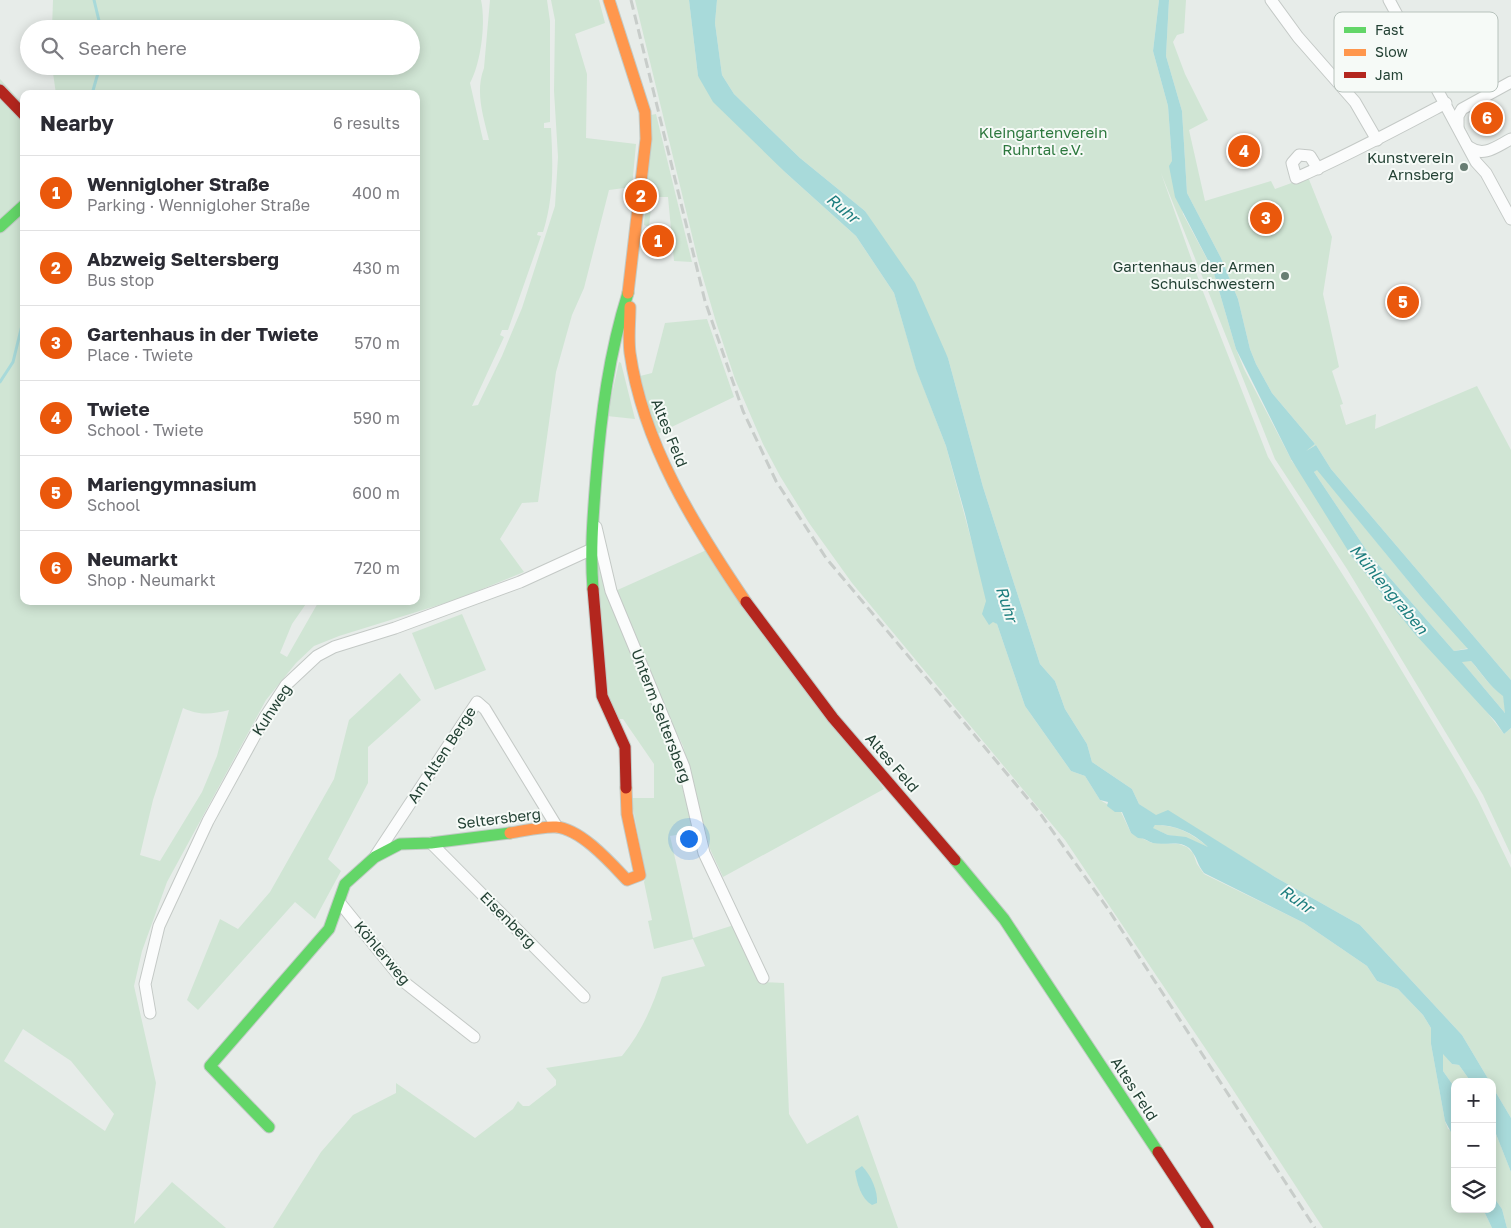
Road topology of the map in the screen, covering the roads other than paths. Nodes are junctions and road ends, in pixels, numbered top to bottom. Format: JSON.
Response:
{"nodes":[{"id":1,"x":609,"y":0,"type":"edge"},
{"id":2,"x":1271,"y":0,"type":"edge"},
{"id":3,"x":1389,"y":0,"type":"edge"},
{"id":4,"x":1396,"y":12,"type":"edge"},
{"id":5,"x":1334,"y":77,"type":"edge"},
{"id":6,"x":1511,"y":82,"type":"edge"},
{"id":7,"x":1498,"y":89,"type":"edge"},
{"id":8,"x":0,"y":90,"type":"edge"},
{"id":9,"x":1347,"y":92,"type":"edge"},
{"id":10,"x":1439,"y":92,"type":"edge"},
{"id":11,"x":1492,"y":92,"type":"edge"},
{"id":12,"x":1446,"y":104,"type":"junction"},
{"id":13,"x":1465,"y":106,"type":"junction"},
{"id":14,"x":20,"y":111,"type":"edge"},
{"id":15,"x":1459,"y":129,"type":"junction"},
{"id":16,"x":1511,"y":139,"type":"edge"},
{"id":17,"x":1377,"y":140,"type":"junction"},
{"id":18,"x":1469,"y":147,"type":"junction"},
{"id":19,"x":1489,"y":150,"type":"junction"},
{"id":20,"x":1318,"y":169,"type":"dead end"},
{"id":21,"x":1486,"y":173,"type":"junction"},
{"id":22,"x":20,"y":208,"type":"edge"},
{"id":23,"x":1511,"y":219,"type":"edge"},
{"id":24,"x":0,"y":227,"type":"edge"},
{"id":25,"x":630,"y":287,"type":"junction"},
{"id":26,"x":613,"y":350,"type":"junction"},
{"id":27,"x":629,"y":351,"type":"junction"},
{"id":28,"x":592,"y":507,"type":"junction"},
{"id":29,"x":590,"y":550,"type":"junction"},
{"id":30,"x":557,"y":827,"type":"junction"},
{"id":31,"x":431,"y":843,"type":"junction"},
{"id":32,"x":375,"y":857,"type":"junction"},
{"id":33,"x":340,"y":903,"type":"junction"},
{"id":34,"x":763,"y":978,"type":"dead end"},
{"id":35,"x":584,"y":998,"type":"dead end"},
{"id":36,"x":150,"y":1013,"type":"dead end"},
{"id":37,"x":474,"y":1037,"type":"dead end"},
{"id":38,"x":269,"y":1127,"type":"dead end"},
{"id":39,"x":1208,"y":1228,"type":"edge"}],
"edges":[{"from":1,"to":25,"type":"main road"},
{"from":2,"to":5,"type":"street"},
{"from":3,"to":4,"type":"street"},
{"from":6,"to":7,"type":"street"},
{"from":8,"to":14,"type":"main road"},
{"from":9,"to":17,"type":"street"},
{"from":10,"to":12,"type":"street"},
{"from":11,"to":13,"type":"street"},
{"from":12,"to":13,"type":"street"},
{"from":12,"to":15,"type":"street"},
{"from":12,"to":17,"type":"street"},
{"from":13,"to":15,"type":"street"},
{"from":15,"to":18,"type":"street"},
{"from":16,"to":19,"type":"street"},
{"from":17,"to":20,"type":"street"},
{"from":18,"to":19,"type":"street"},
{"from":18,"to":21,"type":"street"},
{"from":19,"to":21,"type":"street"},
{"from":21,"to":23,"type":"street"},
{"from":22,"to":24,"type":"main road"},
{"from":25,"to":26,"type":"main road"},
{"from":25,"to":27,"type":"main road","name":"Altes Feld"},
{"from":26,"to":27,"type":"street"},
{"from":26,"to":28,"type":"main road"},
{"from":27,"to":39,"type":"main road","name":"Altes Feld"},
{"from":28,"to":29,"type":"main road"},
{"from":28,"to":34,"type":"street","name":"Unterm Seltersberg"},
{"from":29,"to":30,"type":"main road","name":"Seltersberg"},
{"from":29,"to":36,"type":"street","name":"Kuhweg"},
{"from":30,"to":31,"type":"main road","name":"Seltersberg"},
{"from":30,"to":32,"type":"street","name":"Am Alten Berge"},
{"from":31,"to":32,"type":"main road","name":"Seltersberg"},
{"from":31,"to":35,"type":"street","name":"Eisenberg"},
{"from":32,"to":33,"type":"main road","name":"Seltersberg"},
{"from":33,"to":37,"type":"street","name":"Köhlerweg"},
{"from":33,"to":38,"type":"main road","name":"Seltersberg"}]}
